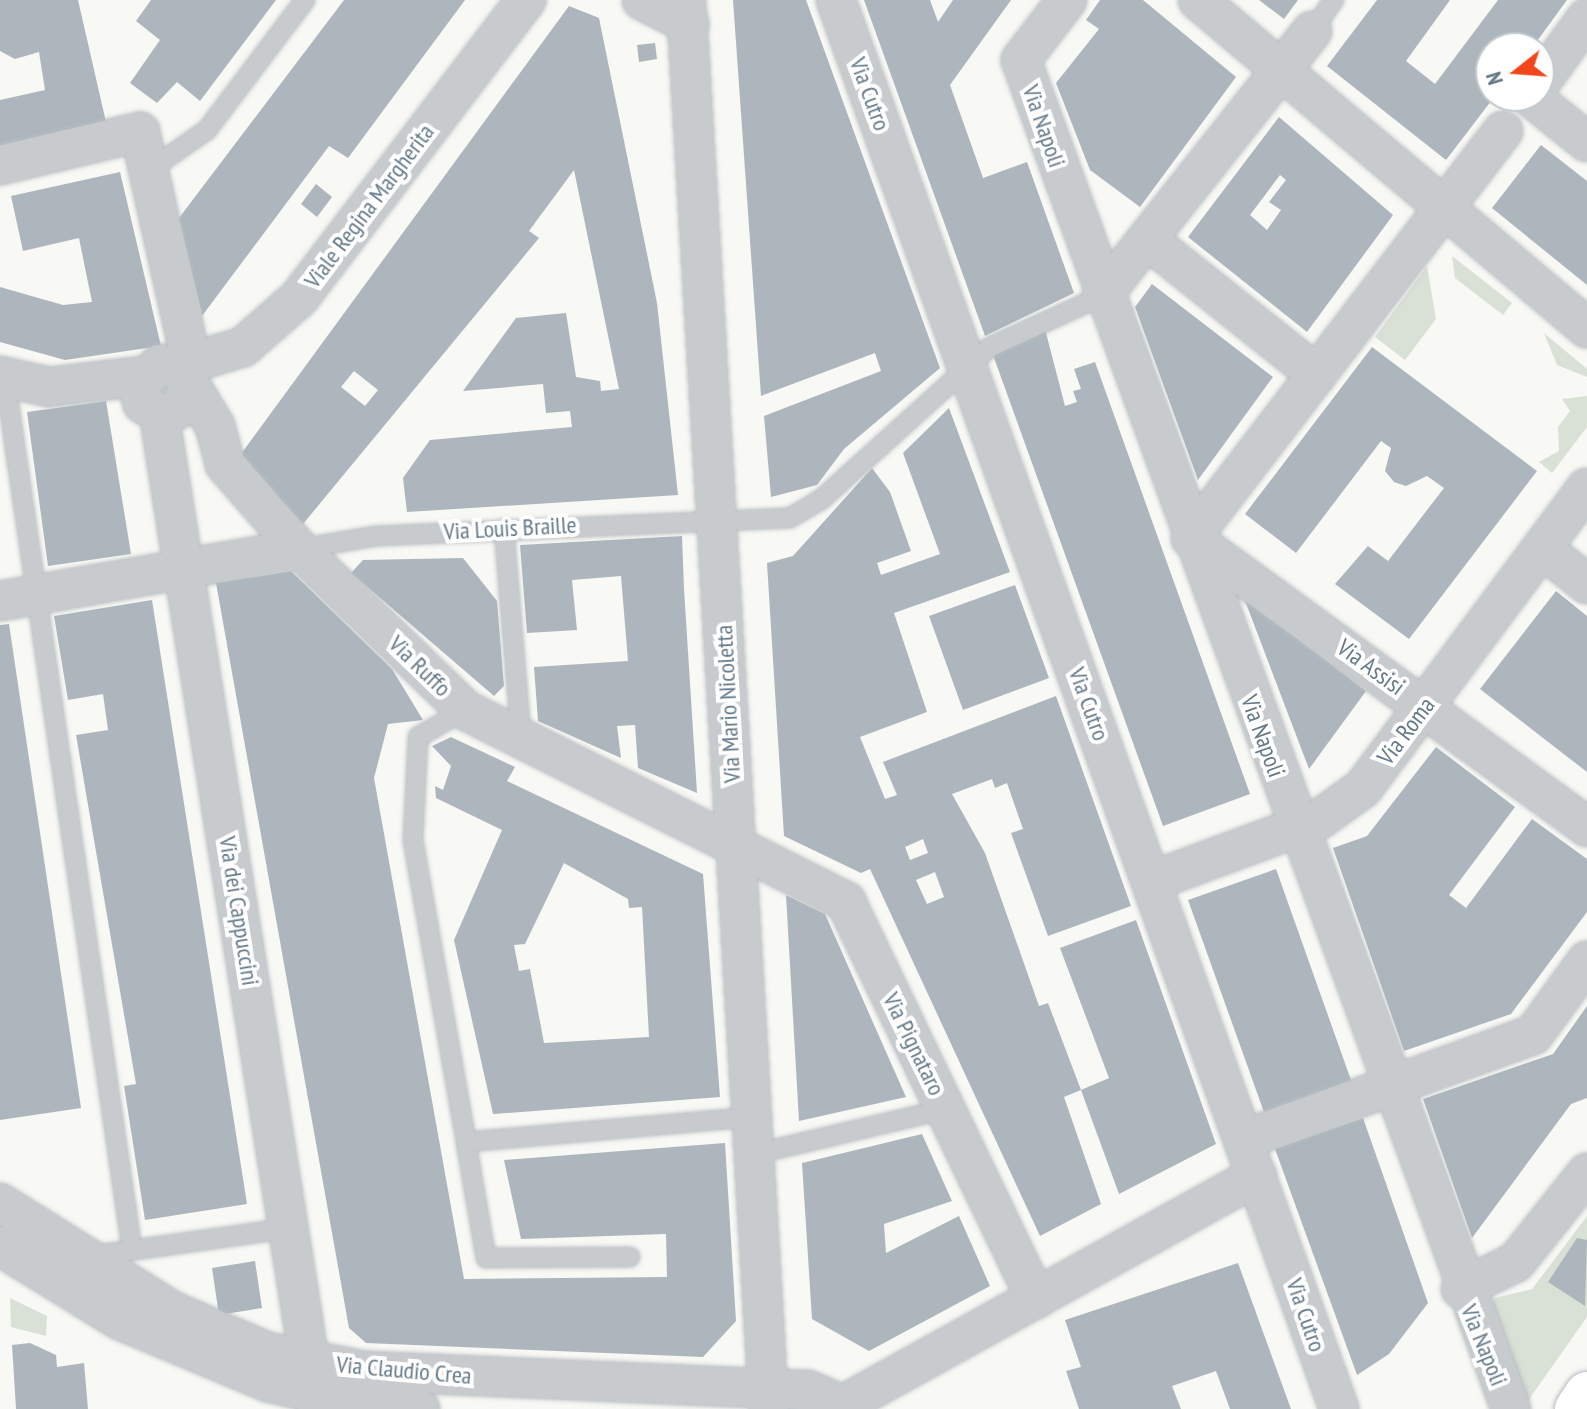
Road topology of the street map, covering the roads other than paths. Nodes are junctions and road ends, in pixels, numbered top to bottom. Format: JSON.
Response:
{"nodes":[{"id":1,"x":305,"y":0,"type":"edge"},
{"id":2,"x":526,"y":0,"type":"edge"},
{"id":3,"x":642,"y":0,"type":"edge"},
{"id":4,"x":836,"y":0,"type":"edge"},
{"id":5,"x":1067,"y":0,"type":"edge"},
{"id":6,"x":1198,"y":0,"type":"edge"},
{"id":7,"x":1334,"y":0,"type":"edge"},
{"id":8,"x":687,"y":12,"type":"edge"},
{"id":9,"x":1587,"y":18,"type":"edge"},
{"id":10,"x":1312,"y":31,"type":"joint"},
{"id":11,"x":1555,"y":62,"type":"edge"},
{"id":12,"x":1282,"y":70,"type":"junction"},
{"id":13,"x":1518,"y":112,"type":"edge"},
{"id":14,"x":1553,"y":112,"type":"edge"},
{"id":15,"x":1503,"y":131,"type":"joint"},
{"id":16,"x":1587,"y":142,"type":"edge"},
{"id":17,"x":0,"y":165,"type":"edge"},
{"id":18,"x":148,"y":171,"type":"junction"},
{"id":19,"x":1445,"y":208,"type":"junction"},
{"id":20,"x":1148,"y":240,"type":"junction"},
{"id":21,"x":1102,"y":296,"type":"junction"},
{"id":22,"x":1587,"y":328,"type":"edge"},
{"id":23,"x":967,"y":366,"type":"junction"},
{"id":24,"x":1317,"y":375,"type":"junction"},
{"id":25,"x":2,"y":377,"type":"edge"},
{"id":26,"x":172,"y":382,"type":"junction"},
{"id":27,"x":1587,"y":488,"type":"edge"},
{"id":28,"x":717,"y":516,"type":"junction"},
{"id":29,"x":504,"y":529,"type":"junction"},
{"id":30,"x":1191,"y":538,"type":"junction"},
{"id":31,"x":299,"y":549,"type":"junction"},
{"id":32,"x":1543,"y":549,"type":"junction"},
{"id":33,"x":184,"y":572,"type":"junction"},
{"id":34,"x":1587,"y":584,"type":"edge"},
{"id":35,"x":16,"y":599,"type":"edge"},
{"id":36,"x":1425,"y":706,"type":"junction"},
{"id":37,"x":465,"y":710,"type":"junction"},
{"id":38,"x":521,"y":738,"type":"junction"},
{"id":39,"x":1587,"y":827,"type":"edge"},
{"id":40,"x":1296,"y":829,"type":"junction"},
{"id":41,"x":736,"y":842,"type":"junction"},
{"id":42,"x":1152,"y":881,"type":"junction"},
{"id":43,"x":1587,"y":961,"type":"edge"},
{"id":44,"x":1389,"y":1088,"type":"junction"},
{"id":45,"x":946,"y":1109,"type":"junction"},
{"id":46,"x":754,"y":1136,"type":"junction"},
{"id":47,"x":1245,"y":1139,"type":"junction"},
{"id":48,"x":466,"y":1142,"type":"junction"},
{"id":49,"x":1587,"y":1173,"type":"edge"},
{"id":50,"x":1257,"y":1176,"type":"junction"},
{"id":51,"x":0,"y":1203,"type":"edge"},
{"id":52,"x":290,"y":1228,"type":"junction"},
{"id":53,"x":0,"y":1246,"type":"edge"},
{"id":54,"x":132,"y":1250,"type":"junction"},
{"id":55,"x":83,"y":1256,"type":"junction"},
{"id":56,"x":630,"y":1257,"type":"dead end"},
{"id":57,"x":1461,"y":1289,"type":"junction"},
{"id":58,"x":1036,"y":1299,"type":"junction"},
{"id":59,"x":315,"y":1388,"type":"edge"},
{"id":60,"x":1587,"y":1394,"type":"edge"},
{"id":61,"x":768,"y":1400,"type":"edge"},
{"id":62,"x":848,"y":1406,"type":"edge"},
{"id":63,"x":420,"y":1409,"type":"edge"},
{"id":64,"x":1339,"y":1409,"type":"edge"},
{"id":65,"x":1511,"y":1409,"type":"edge"},
{"id":66,"x":1577,"y":1409,"type":"edge"}],
"edges":[{"from":1,"to":18,"type":"lane"},
{"from":2,"to":26,"type":"street","name":"Viale Regina Margherita"},
{"from":3,"to":8,"type":"street"},
{"from":4,"to":23,"type":"street","name":"Via Cutro"},
{"from":5,"to":21,"type":"street","name":"Via Napoli"},
{"from":6,"to":12,"type":"street"},
{"from":7,"to":10,"type":"lane"},
{"from":8,"to":28,"type":"street","name":"Via Mario Nicoletta"},
{"from":9,"to":11,"type":"street"},
{"from":10,"to":12,"type":"street"},
{"from":12,"to":19,"type":"street"},
{"from":12,"to":20,"type":"street"},
{"from":13,"to":15,"type":"lane"},
{"from":14,"to":16,"type":"street"},
{"from":15,"to":19,"type":"street"},
{"from":17,"to":18,"type":"street","name":"Via dei Cappuccini"},
{"from":18,"to":26,"type":"street","name":"Via dei Cappuccini"},
{"from":19,"to":22,"type":"street"},
{"from":19,"to":24,"type":"street"},
{"from":20,"to":21,"type":"street"},
{"from":20,"to":24,"type":"street"},
{"from":21,"to":23,"type":"lane","name":"Via Louis Braille"},
{"from":21,"to":30,"type":"street","name":"Via Napoli"},
{"from":23,"to":28,"type":"lane","name":"Via Louis Braille"},
{"from":23,"to":42,"type":"street","name":"Via Cutro"},
{"from":24,"to":30,"type":"street"},
{"from":25,"to":26,"type":"street","name":"Viale Regina Margherita"},
{"from":25,"to":35,"type":"lane"},
{"from":26,"to":31,"type":"street","name":"Via Ruffo"},
{"from":26,"to":33,"type":"street","name":"Via dei Cappuccini"},
{"from":27,"to":32,"type":"street","name":"Via Roma"},
{"from":28,"to":29,"type":"lane","name":"Via Louis Braille"},
{"from":28,"to":41,"type":"street","name":"Via Mario Nicoletta"},
{"from":29,"to":31,"type":"lane","name":"Via Louis Braille"},
{"from":29,"to":38,"type":"lane"},
{"from":30,"to":36,"type":"street","name":"Via Assisi"},
{"from":30,"to":40,"type":"street","name":"Via Napoli"},
{"from":31,"to":33,"type":"street","name":"Via Louis Braille"},
{"from":31,"to":37,"type":"street","name":"Via Ruffo"},
{"from":32,"to":34,"type":"street"},
{"from":32,"to":36,"type":"street","name":"Via Roma"},
{"from":33,"to":35,"type":"street","name":"Via Louis Braille"},
{"from":33,"to":52,"type":"street","name":"Via dei Cappuccini"},
{"from":35,"to":54,"type":"lane"},
{"from":36,"to":39,"type":"street","name":"Via Assisi"},
{"from":36,"to":40,"type":"street","name":"Via Roma"},
{"from":37,"to":38,"type":"street","name":"Via Ruffo"},
{"from":37,"to":48,"type":"lane"},
{"from":38,"to":41,"type":"street","name":"Via Ruffo"},
{"from":40,"to":42,"type":"street","name":"Via Roma"},
{"from":40,"to":44,"type":"street","name":"Via Napoli"},
{"from":41,"to":45,"type":"street","name":"Via Pignataro"},
{"from":41,"to":46,"type":"street","name":"Via Mario Nicoletta"},
{"from":42,"to":47,"type":"street","name":"Via Cutro"},
{"from":43,"to":44,"type":"street"},
{"from":44,"to":47,"type":"street"},
{"from":44,"to":57,"type":"street","name":"Via Napoli"},
{"from":45,"to":46,"type":"lane"},
{"from":45,"to":58,"type":"street","name":"Via Pignataro"},
{"from":46,"to":48,"type":"lane"},
{"from":46,"to":61,"type":"street","name":"Via Mario Nicoletta"},
{"from":47,"to":50,"type":"street","name":"Via Cutro"},
{"from":48,"to":56,"type":"lane"},
{"from":49,"to":57,"type":"street"},
{"from":50,"to":58,"type":"street","name":"Via Claudio Crea"},
{"from":50,"to":64,"type":"street","name":"Via Cutro"},
{"from":51,"to":55,"type":"street","name":"Via Claudio Crea"},
{"from":52,"to":54,"type":"lane"},
{"from":52,"to":59,"type":"street","name":"Via dei Cappuccini"},
{"from":53,"to":59,"type":"street","name":"Via Claudio Crea"},
{"from":54,"to":55,"type":"lane"},
{"from":55,"to":59,"type":"street","name":"Via Claudio Crea"},
{"from":57,"to":65,"type":"street","name":"Via Napoli"},
{"from":58,"to":62,"type":"street","name":"Via Claudio Crea"},
{"from":59,"to":61,"type":"street","name":"Via Claudio Crea"},
{"from":59,"to":63,"type":"street","name":"Via Claudio Crea"},
{"from":60,"to":66,"type":"street"},
{"from":61,"to":62,"type":"street","name":"Via Claudio Crea"}]}
